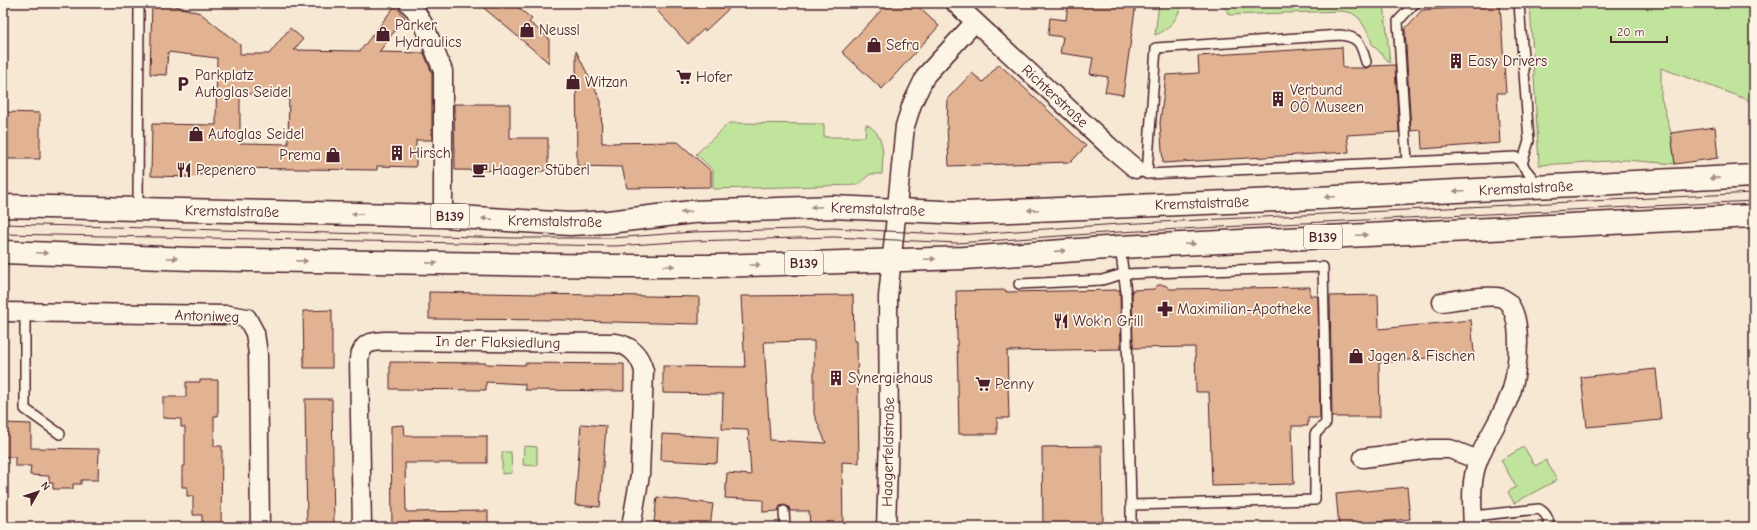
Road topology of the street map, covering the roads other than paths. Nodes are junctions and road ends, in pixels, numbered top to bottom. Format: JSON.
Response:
{"nodes":[{"id":1,"x":408,"y":3,"type":"edge"},
{"id":2,"x":955,"y":3,"type":"edge"},
{"id":3,"x":1414,"y":3,"type":"edge"},
{"id":4,"x":1519,"y":3,"type":"edge"},
{"id":5,"x":139,"y":6,"type":"dead end"},
{"id":6,"x":975,"y":22,"type":"junction"},
{"id":7,"x":1366,"y":62,"type":"dead end"},
{"id":8,"x":1407,"y":162,"type":"junction"},
{"id":9,"x":1522,"y":164,"type":"junction"},
{"id":10,"x":1141,"y":171,"type":"junction"},
{"id":11,"x":1754,"y":176,"type":"edge"},
{"id":12,"x":1540,"y":187,"type":"junction"},
{"id":13,"x":3,"y":206,"type":"edge"},
{"id":14,"x":138,"y":209,"type":"junction"},
{"id":15,"x":896,"y":210,"type":"junction"},
{"id":16,"x":443,"y":216,"type":"junction"},
{"id":17,"x":1754,"y":216,"type":"edge"},
{"id":18,"x":1120,"y":247,"type":"junction"},
{"id":19,"x":3,"y":252,"type":"edge"},
{"id":20,"x":892,"y":260,"type":"junction"},
{"id":21,"x":1123,"y":274,"type":"junction"},
{"id":22,"x":1019,"y":284,"type":"dead end"},
{"id":23,"x":1442,"y":302,"type":"dead end"},
{"id":24,"x":3,"y":312,"type":"edge"},
{"id":25,"x":25,"y":313,"type":"junction"},
{"id":26,"x":60,"y":434,"type":"dead end"},
{"id":27,"x":1363,"y":458,"type":"dead end"},
{"id":28,"x":1478,"y":460,"type":"junction"},
{"id":29,"x":1131,"y":505,"type":"junction"},
{"id":30,"x":784,"y":511,"type":"dead end"},
{"id":31,"x":1473,"y":522,"type":"edge"},
{"id":32,"x":260,"y":527,"type":"edge"},
{"id":33,"x":362,"y":527,"type":"edge"},
{"id":34,"x":632,"y":527,"type":"edge"},
{"id":35,"x":784,"y":527,"type":"edge"},
{"id":36,"x":886,"y":527,"type":"edge"},
{"id":37,"x":1131,"y":527,"type":"edge"},
{"id":38,"x":1549,"y":527,"type":"edge"}],
"edges":[{"from":1,"to":16,"type":"street"},
{"from":2,"to":6,"type":"street","name":"Richterstraße"},
{"from":3,"to":8,"type":"lane"},
{"from":4,"to":9,"type":"lane"},
{"from":5,"to":14,"type":"lane"},
{"from":6,"to":10,"type":"street","name":"Richterstraße"},
{"from":6,"to":15,"type":"street"},
{"from":7,"to":10,"type":"lane"},
{"from":8,"to":9,"type":"lane"},
{"from":8,"to":10,"type":"lane"},
{"from":9,"to":12,"type":"lane"},
{"from":11,"to":12,"type":"main road","name":"Kremstalstraße","number":"B139","one_way":true},
{"from":12,"to":15,"type":"main road","name":"Kremstalstraße","number":"B139","one_way":true},
{"from":13,"to":14,"type":"main road","name":"Kremstalstraße","number":"B139"},
{"from":16,"to":14,"type":"main road","name":"Kremstalstraße","number":"B139","one_way":true},
{"from":15,"to":16,"type":"main road","name":"Kremstalstraße","number":"B139","one_way":true},
{"from":15,"to":20,"type":"street","name":"Haagerfeldstraße"},
{"from":18,"to":17,"type":"main road","number":"B139","one_way":true},
{"from":20,"to":18,"type":"main road","number":"B139","one_way":true},
{"from":18,"to":21,"type":"lane"},
{"from":19,"to":20,"type":"main road","number":"B139","one_way":true},
{"from":20,"to":36,"type":"street","name":"Haagerfeldstraße"},
{"from":21,"to":22,"type":"lane"},
{"from":21,"to":29,"type":"lane"},
{"from":21,"to":29,"type":"lane"},
{"from":23,"to":28,"type":"street"},
{"from":24,"to":25,"type":"street","name":"Antoniweg"},
{"from":25,"to":26,"type":"lane"},
{"from":25,"to":32,"type":"street","name":"Antoniweg"},
{"from":27,"to":28,"type":"street"},
{"from":28,"to":31,"type":"street"},
{"from":29,"to":37,"type":"lane"},
{"from":30,"to":35,"type":"lane"},
{"from":31,"to":38,"type":"lane"},
{"from":33,"to":34,"type":"street","name":"In der Flaksiedlung"}]}
